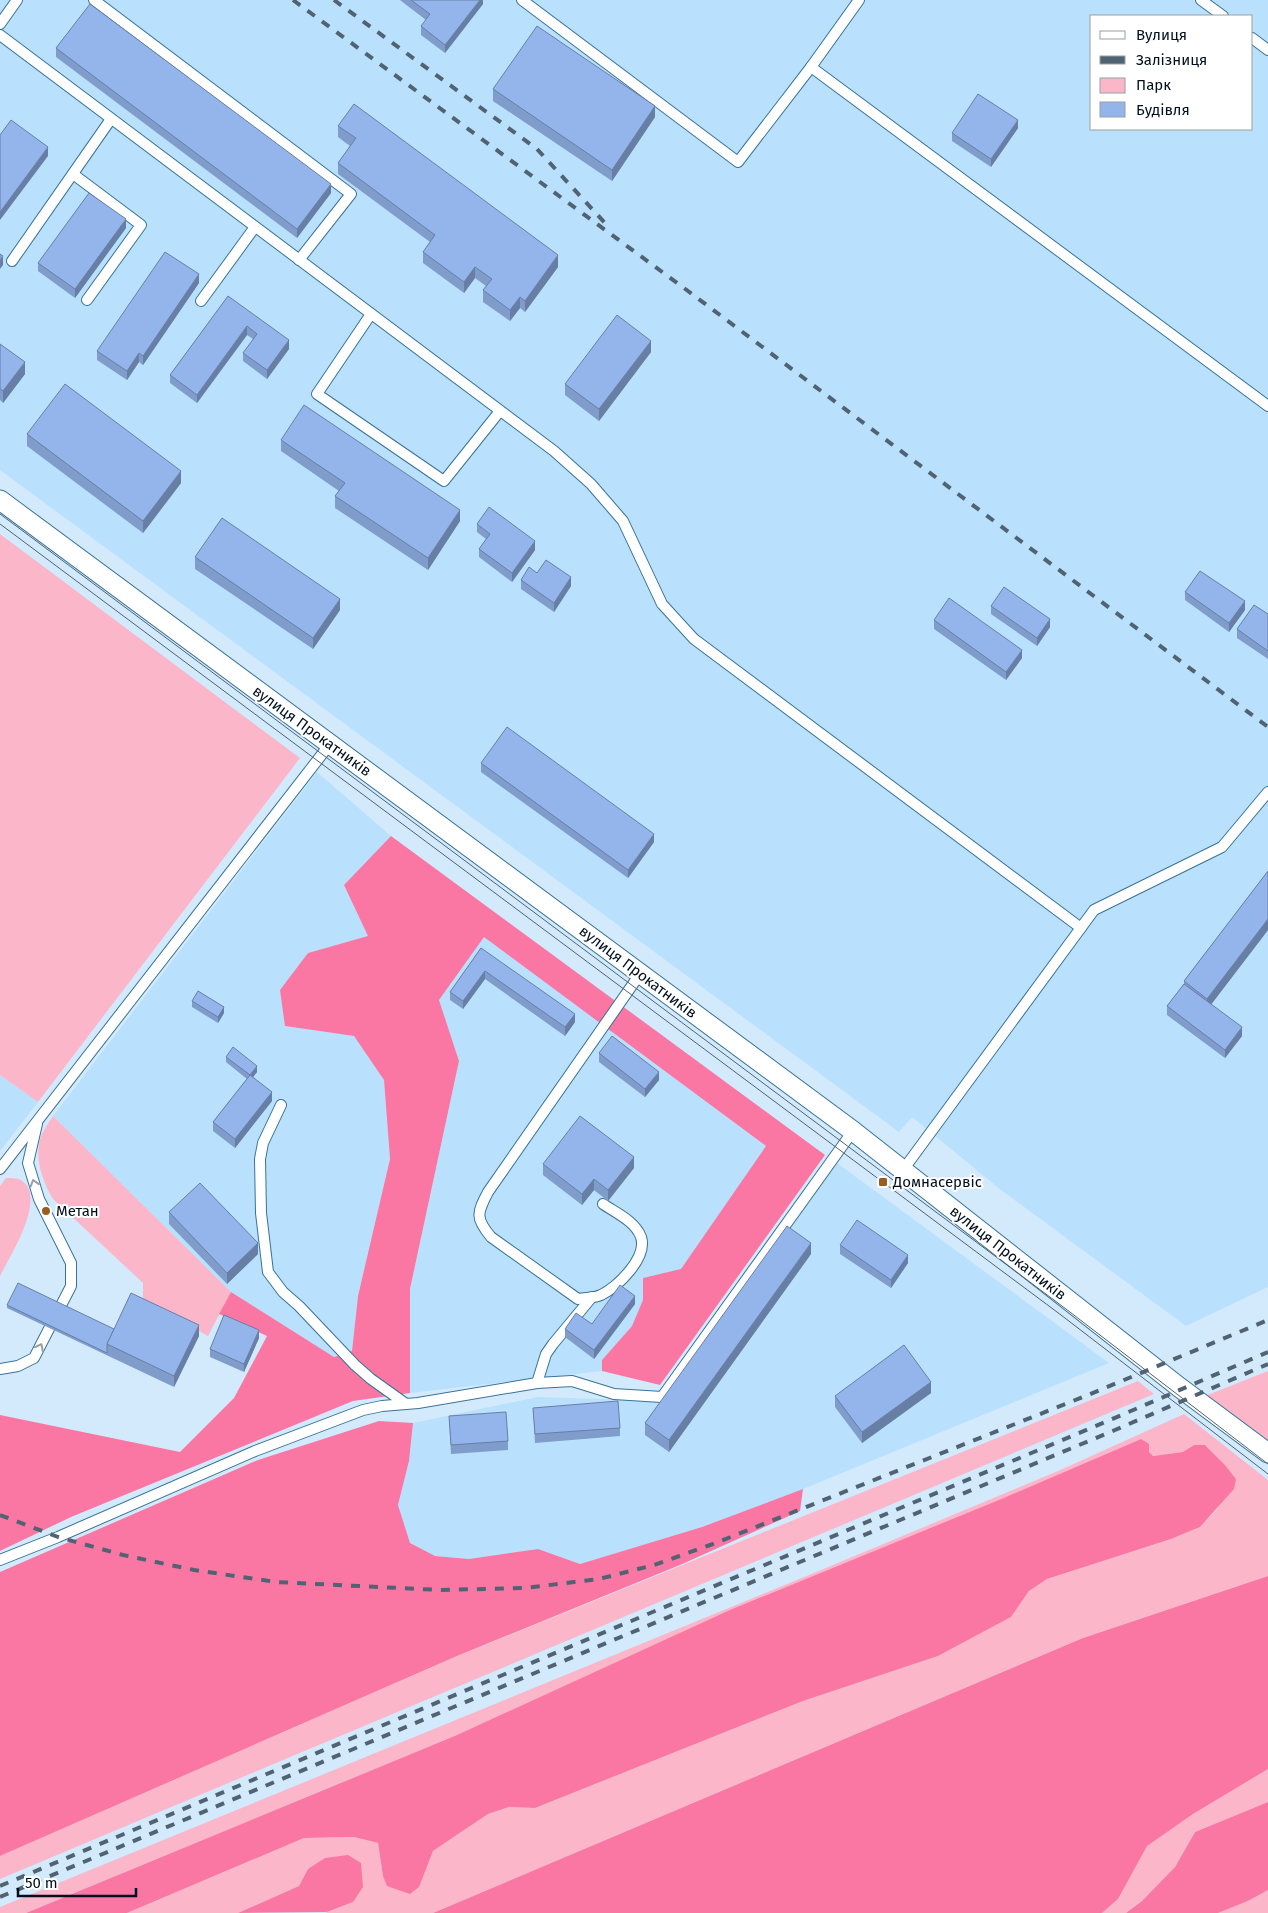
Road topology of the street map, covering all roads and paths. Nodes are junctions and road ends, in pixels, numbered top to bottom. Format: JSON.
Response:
{"nodes":[{"id":1,"x":17,"y":0,"type":"edge"},
{"id":2,"x":94,"y":0,"type":"edge"},
{"id":3,"x":522,"y":0,"type":"edge"},
{"id":4,"x":859,"y":0,"type":"edge"},
{"id":5,"x":1201,"y":0,"type":"edge"},
{"id":6,"x":1222,"y":15,"type":"edge"},
{"id":7,"x":0,"y":24,"type":"edge"},
{"id":8,"x":0,"y":35,"type":"edge"},
{"id":9,"x":1253,"y":39,"type":"edge"},
{"id":10,"x":1268,"y":50,"type":"edge"},
{"id":11,"x":811,"y":67,"type":"junction"},
{"id":12,"x":111,"y":119,"type":"junction"},
{"id":13,"x":73,"y":174,"type":"junction"},
{"id":14,"x":255,"y":226,"type":"junction"},
{"id":15,"x":299,"y":260,"type":"junction"},
{"id":16,"x":12,"y":261,"type":"dead end"},
{"id":17,"x":87,"y":300,"type":"dead end"},
{"id":18,"x":201,"y":301,"type":"dead end"},
{"id":19,"x":371,"y":314,"type":"junction"},
{"id":20,"x":1268,"y":406,"type":"edge"},
{"id":21,"x":500,"y":411,"type":"junction"},
{"id":22,"x":0,"y":500,"type":"edge"},
{"id":23,"x":330,"y":744,"type":"junction"},
{"id":24,"x":1268,"y":792,"type":"edge"},
{"id":25,"x":1081,"y":928,"type":"junction"},
{"id":26,"x":640,"y":974,"type":"junction"},
{"id":27,"x":281,"y":1105,"type":"dead end"},
{"id":28,"x":38,"y":1121,"type":"junction"},
{"id":29,"x":853,"y":1132,"type":"junction"},
{"id":30,"x":0,"y":1169,"type":"edge"},
{"id":31,"x":904,"y":1170,"type":"junction"},
{"id":32,"x":603,"y":1204,"type":"dead end"},
{"id":33,"x":592,"y":1297,"type":"junction"},
{"id":34,"x":0,"y":1369,"type":"edge"},
{"id":35,"x":538,"y":1383,"type":"junction"},
{"id":36,"x":406,"y":1404,"type":"junction"},
{"id":37,"x":1268,"y":1454,"type":"edge"},
{"id":38,"x":0,"y":1560,"type":"edge"}],
"edges":[{"from":1,"to":7,"type":"lane"},
{"from":2,"to":15,"type":"lane"},
{"from":3,"to":11,"type":"lane"},
{"from":4,"to":11,"type":"lane"},
{"from":5,"to":6,"type":"lane"},
{"from":8,"to":12,"type":"lane"},
{"from":9,"to":10,"type":"lane"},
{"from":11,"to":20,"type":"lane"},
{"from":12,"to":13,"type":"lane"},
{"from":12,"to":14,"type":"lane"},
{"from":13,"to":16,"type":"lane"},
{"from":13,"to":17,"type":"lane"},
{"from":14,"to":15,"type":"lane"},
{"from":14,"to":18,"type":"lane"},
{"from":15,"to":19,"type":"lane"},
{"from":19,"to":21,"type":"lane"},
{"from":19,"to":21,"type":"lane"},
{"from":21,"to":25,"type":"lane"},
{"from":22,"to":23,"type":"street","name":"вулиця Прокатників"},
{"from":23,"to":26,"type":"street","name":"вулиця Прокатників"},
{"from":23,"to":28,"type":"lane"},
{"from":24,"to":25,"type":"lane"},
{"from":25,"to":31,"type":"lane"},
{"from":26,"to":29,"type":"street","name":"вулиця Прокатників"},
{"from":26,"to":33,"type":"lane"},
{"from":27,"to":36,"type":"lane"},
{"from":28,"to":30,"type":"lane"},
{"from":34,"to":28,"type":"lane","one_way":true},
{"from":29,"to":31,"type":"street","name":"вулиця Прокатників"},
{"from":29,"to":35,"type":"lane"},
{"from":31,"to":37,"type":"street","name":"вулиця Прокатників"},
{"from":32,"to":33,"type":"lane"},
{"from":33,"to":35,"type":"lane"},
{"from":35,"to":36,"type":"lane"},
{"from":36,"to":38,"type":"lane"}]}
